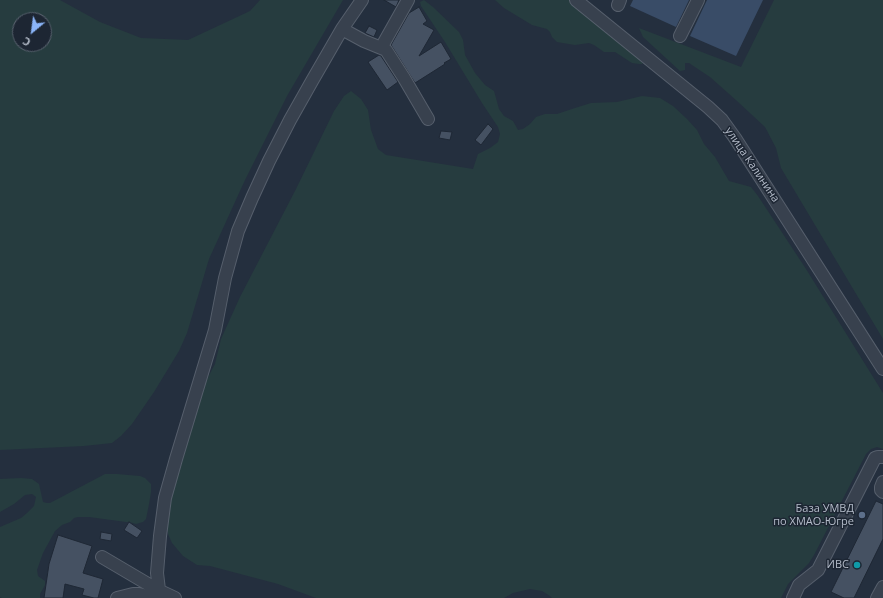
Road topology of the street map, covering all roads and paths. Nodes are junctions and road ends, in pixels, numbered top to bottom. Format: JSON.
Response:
{"nodes":[{"id":1,"x":362,"y":0,"type":"edge"},
{"id":2,"x":408,"y":0,"type":"edge"},
{"id":3,"x":576,"y":0,"type":"edge"},
{"id":4,"x":698,"y":0,"type":"edge"},
{"id":5,"x":342,"y":29,"type":"junction"},
{"id":6,"x":680,"y":36,"type":"dead end"},
{"id":7,"x":381,"y":48,"type":"junction"},
{"id":8,"x":428,"y":119,"type":"dead end"},
{"id":9,"x":883,"y":370,"type":"edge"},
{"id":10,"x":883,"y":457,"type":"edge"},
{"id":11,"x":883,"y":482,"type":"edge"},
{"id":12,"x":883,"y":492,"type":"edge"},
{"id":13,"x":102,"y":557,"type":"dead end"},
{"id":14,"x":883,"y":587,"type":"edge"},
{"id":15,"x":158,"y":595,"type":"edge"},
{"id":16,"x":117,"y":598,"type":"edge"},
{"id":17,"x":175,"y":598,"type":"edge"},
{"id":18,"x":793,"y":598,"type":"edge"},
{"id":19,"x":877,"y":598,"type":"edge"}],
"edges":[{"from":1,"to":5,"type":"street"},
{"from":2,"to":7,"type":"street"},
{"from":3,"to":9,"type":"street","name":"улица Калинина"},
{"from":4,"to":6,"type":"street"},
{"from":5,"to":7,"type":"street"},
{"from":5,"to":15,"type":"street"},
{"from":7,"to":8,"type":"street"},
{"from":10,"to":18,"type":"street"},
{"from":11,"to":12,"type":"street"},
{"from":13,"to":15,"type":"street"},
{"from":14,"to":19,"type":"street"},
{"from":15,"to":16,"type":"street"},
{"from":15,"to":17,"type":"street"}]}
